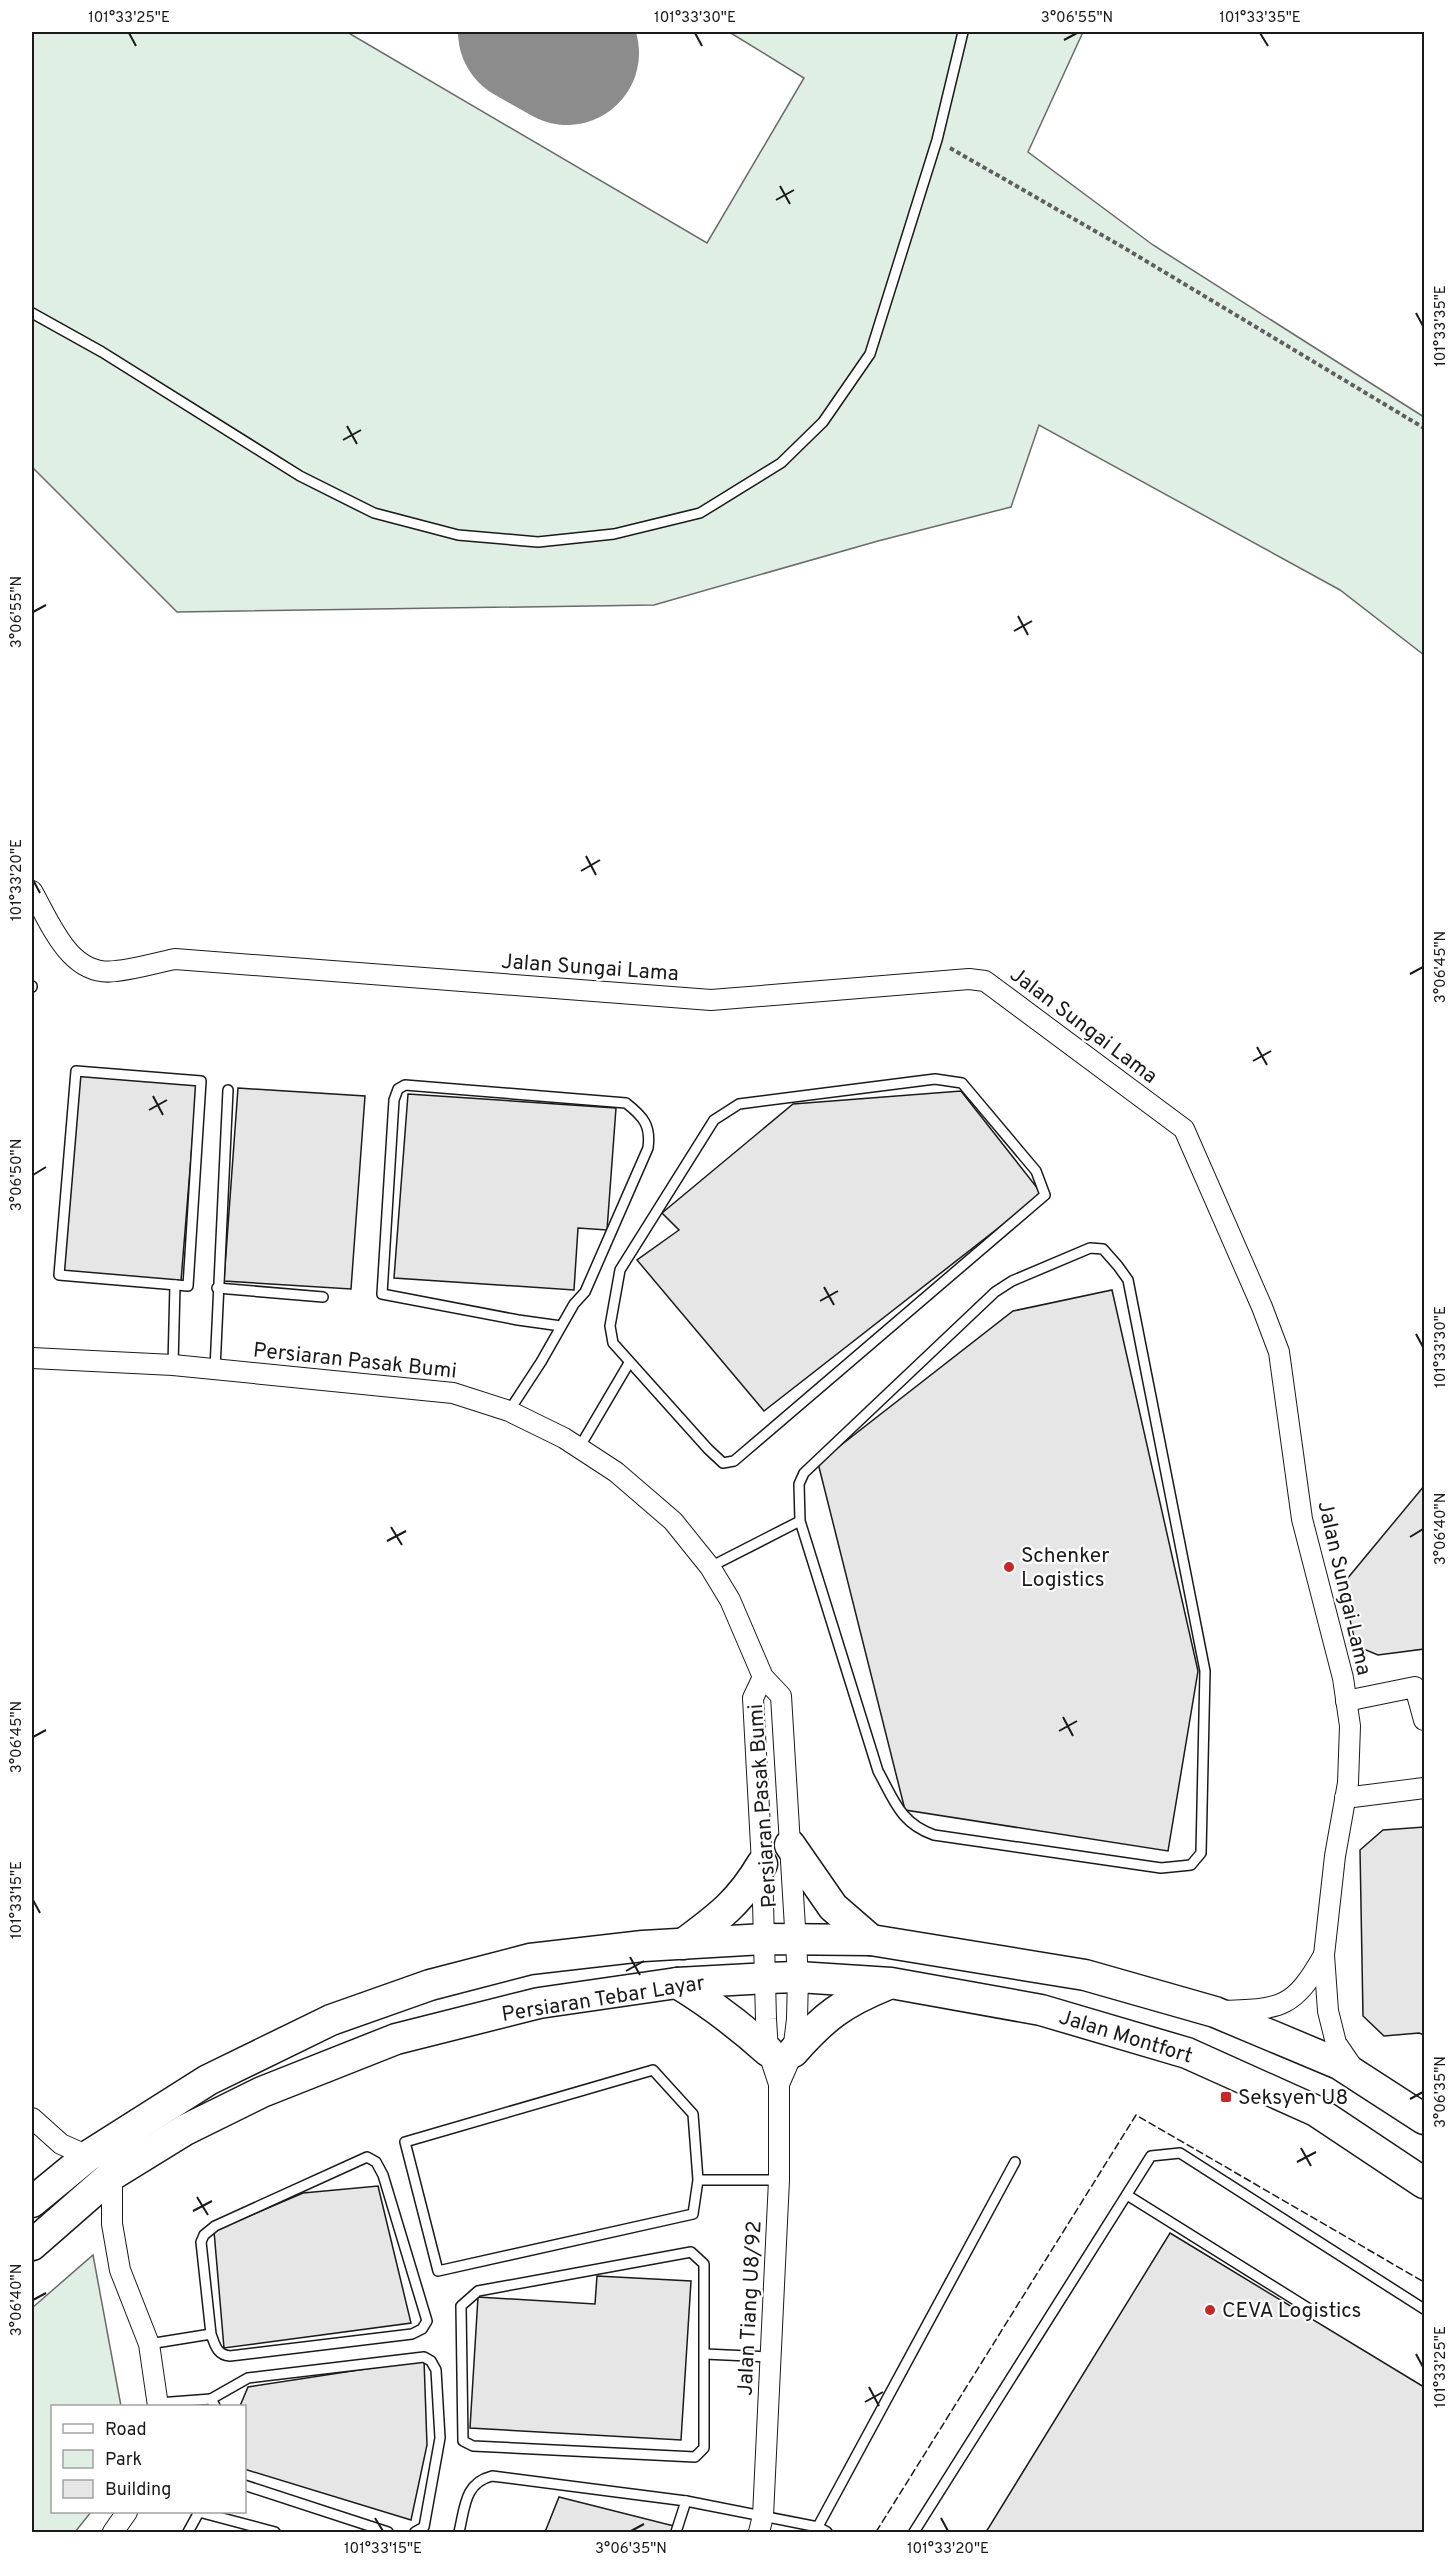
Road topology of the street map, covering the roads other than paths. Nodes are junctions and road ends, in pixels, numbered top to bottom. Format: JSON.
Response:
{"nodes":[{"id":1,"x":963,"y":32,"type":"edge"},
{"id":2,"x":32,"y":312,"type":"edge"},
{"id":3,"x":32,"y":891,"type":"edge"},
{"id":4,"x":228,"y":1090,"type":"dead end"},
{"id":5,"x":175,"y":1285,"type":"junction"},
{"id":6,"x":217,"y":1288,"type":"junction"},
{"id":7,"x":323,"y":1297,"type":"dead end"},
{"id":8,"x":561,"y":1326,"type":"junction"},
{"id":9,"x":32,"y":1358,"type":"edge"},
{"id":10,"x":629,"y":1363,"type":"junction"},
{"id":11,"x":173,"y":1365,"type":"junction"},
{"id":12,"x":215,"y":1369,"type":"junction"},
{"id":13,"x":508,"y":1411,"type":"junction"},
{"id":14,"x":579,"y":1448,"type":"junction"},
{"id":15,"x":800,"y":1521,"type":"junction"},
{"id":16,"x":710,"y":1567,"type":"junction"},
{"id":17,"x":763,"y":1677,"type":"junction"},
{"id":18,"x":1420,"y":1684,"type":"edge"},
{"id":19,"x":1346,"y":1701,"type":"junction"},
{"id":20,"x":1425,"y":1719,"type":"edge"},
{"id":21,"x":1425,"y":1788,"type":"edge"},
{"id":22,"x":1345,"y":1798,"type":"junction"},
{"id":23,"x":790,"y":1845,"type":"junction"},
{"id":24,"x":762,"y":1864,"type":"junction"},
{"id":25,"x":795,"y":1938,"type":"junction"},
{"id":26,"x":765,"y":1939,"type":"junction"},
{"id":27,"x":871,"y":1940,"type":"junction"},
{"id":28,"x":683,"y":1944,"type":"junction"},
{"id":29,"x":1324,"y":1955,"type":"junction"},
{"id":30,"x":798,"y":1977,"type":"junction"},
{"id":31,"x":766,"y":1978,"type":"junction"},
{"id":32,"x":677,"y":1983,"type":"junction"},
{"id":33,"x":891,"y":1983,"type":"junction"},
{"id":34,"x":1215,"y":2012,"type":"junction"},
{"id":35,"x":780,"y":2051,"type":"junction"},
{"id":36,"x":1360,"y":2078,"type":"junction"},
{"id":37,"x":32,"y":2118,"type":"edge"},
{"id":38,"x":1425,"y":2120,"type":"edge"},
{"id":39,"x":88,"y":2156,"type":"junction"},
{"id":40,"x":1015,"y":2162,"type":"dead end"},
{"id":41,"x":112,"y":2175,"type":"junction"},
{"id":42,"x":698,"y":2180,"type":"junction"},
{"id":43,"x":778,"y":2180,"type":"junction"},
{"id":44,"x":1425,"y":2183,"type":"edge"},
{"id":45,"x":1127,"y":2195,"type":"junction"},
{"id":46,"x":32,"y":2202,"type":"edge"},
{"id":47,"x":32,"y":2245,"type":"edge"},
{"id":48,"x":1308,"y":2308,"type":"dead end"},
{"id":49,"x":1425,"y":2308,"type":"edge"},
{"id":50,"x":211,"y":2334,"type":"junction"},
{"id":51,"x":149,"y":2344,"type":"junction"},
{"id":52,"x":705,"y":2354,"type":"junction"},
{"id":53,"x":771,"y":2357,"type":"junction"},
{"id":54,"x":213,"y":2402,"type":"edge"},
{"id":55,"x":158,"y":2405,"type":"edge"},
{"id":56,"x":246,"y":2487,"type":"edge"},
{"id":57,"x":686,"y":2501,"type":"junction"},
{"id":58,"x":126,"y":2513,"type":"edge"},
{"id":59,"x":198,"y":2513,"type":"edge"},
{"id":60,"x":202,"y":2513,"type":"edge"},
{"id":61,"x":761,"y":2524,"type":"edge"},
{"id":62,"x":817,"y":2530,"type":"edge"},
{"id":63,"x":113,"y":2532,"type":"edge"},
{"id":64,"x":188,"y":2532,"type":"edge"},
{"id":65,"x":275,"y":2532,"type":"edge"},
{"id":66,"x":388,"y":2532,"type":"edge"},
{"id":67,"x":415,"y":2532,"type":"edge"},
{"id":68,"x":459,"y":2532,"type":"edge"},
{"id":69,"x":676,"y":2532,"type":"edge"},
{"id":70,"x":827,"y":2532,"type":"edge"},
{"id":71,"x":914,"y":2532,"type":"edge"}],
"edges":[{"from":1,"to":2,"type":"lane"},
{"from":3,"to":19,"type":"street","name":"Jalan Sungai Lama"},
{"from":4,"to":6,"type":"lane"},
{"from":5,"to":5,"type":"lane"},
{"from":5,"to":11,"type":"lane"},
{"from":6,"to":7,"type":"lane"},
{"from":6,"to":12,"type":"lane"},
{"from":8,"to":8,"type":"lane"},
{"from":8,"to":13,"type":"lane"},
{"from":9,"to":11,"type":"street","name":"Persiaran Pasak Bumi"},
{"from":10,"to":10,"type":"lane"},
{"from":10,"to":14,"type":"lane"},
{"from":11,"to":12,"type":"street","name":"Persiaran Pasak Bumi"},
{"from":12,"to":13,"type":"street","name":"Persiaran Pasak Bumi"},
{"from":13,"to":14,"type":"street","name":"Persiaran Pasak Bumi"},
{"from":14,"to":16,"type":"street","name":"Persiaran Pasak Bumi"},
{"from":15,"to":15,"type":"lane"},
{"from":15,"to":16,"type":"lane"},
{"from":16,"to":17,"type":"street","name":"Persiaran Pasak Bumi"},
{"from":17,"to":23,"type":"street","name":"Persiaran Pasak Bumi"},
{"from":17,"to":24,"type":"street","name":"Persiaran Pasak Bumi"},
{"from":18,"to":19,"type":"street"},
{"from":18,"to":20,"type":"street"},
{"from":19,"to":22,"type":"street","name":"Jalan Sungai Lama"},
{"from":21,"to":22,"type":"street"},
{"from":22,"to":29,"type":"street","name":"Jalan Sungai Lama"},
{"from":23,"to":25,"type":"street","name":"Persiaran Pasak Bumi"},
{"from":23,"to":27,"type":"main road"},
{"from":24,"to":26,"type":"street","name":"Persiaran Pasak Bumi"},
{"from":24,"to":28,"type":"main road"},
{"from":25,"to":26,"type":"main road","name":"Persiaran Tebar Layar"},
{"from":25,"to":27,"type":"main road"},
{"from":25,"to":30,"type":"street","name":"Jalan Tiang U8/92"},
{"from":26,"to":28,"type":"main road","name":"Persiaran Tebar Layar"},
{"from":26,"to":31,"type":"street","name":"Jalan Tiang U8/92"},
{"from":27,"to":34,"type":"main road"},
{"from":28,"to":39,"type":"main road","name":"Persiaran Tebar Layar"},
{"from":29,"to":34,"type":"street"},
{"from":29,"to":36,"type":"street"},
{"from":30,"to":31,"type":"main road","name":"Persiaran Tebar Layar"},
{"from":30,"to":33,"type":"main road","name":"Jalan Montfort"},
{"from":30,"to":35,"type":"street","name":"Jalan Tiang U8/92"},
{"from":31,"to":32,"type":"main road","name":"Persiaran Tebar Layar"},
{"from":31,"to":35,"type":"street","name":"Jalan Tiang U8/92"},
{"from":32,"to":35,"type":"main road"},
{"from":32,"to":41,"type":"main road","name":"Persiaran Tebar Layar"},
{"from":33,"to":35,"type":"main road"},
{"from":33,"to":44,"type":"main road","name":"Jalan Montfort"},
{"from":34,"to":36,"type":"main road"},
{"from":35,"to":43,"type":"street","name":"Jalan Tiang U8/92"},
{"from":36,"to":38,"type":"main road"},
{"from":37,"to":39,"type":"street"},
{"from":39,"to":46,"type":"main road","name":"Persiaran Tebar Layar"},
{"from":40,"to":62,"type":"lane"},
{"from":41,"to":47,"type":"main road","name":"Persiaran Tebar Layar"},
{"from":41,"to":51,"type":"street"},
{"from":42,"to":42,"type":"lane"},
{"from":42,"to":43,"type":"lane"},
{"from":43,"to":53,"type":"street","name":"Jalan Tiang U8/92"},
{"from":45,"to":48,"type":"lane"},
{"from":45,"to":49,"type":"lane"},
{"from":45,"to":71,"type":"lane"},
{"from":50,"to":50,"type":"lane"},
{"from":50,"to":51,"type":"lane"},
{"from":51,"to":55,"type":"street"},
{"from":52,"to":52,"type":"lane"},
{"from":52,"to":53,"type":"lane"},
{"from":53,"to":61,"type":"street","name":"Jalan Tiang U8/92"},
{"from":54,"to":55,"type":"lane"},
{"from":54,"to":67,"type":"lane"},
{"from":56,"to":66,"type":"lane"},
{"from":57,"to":61,"type":"lane"},
{"from":57,"to":68,"type":"lane"},
{"from":57,"to":69,"type":"lane"},
{"from":58,"to":63,"type":"street"},
{"from":59,"to":64,"type":"lane"},
{"from":60,"to":65,"type":"lane"},
{"from":61,"to":62,"type":"lane"},
{"from":62,"to":70,"type":"lane"}]}
